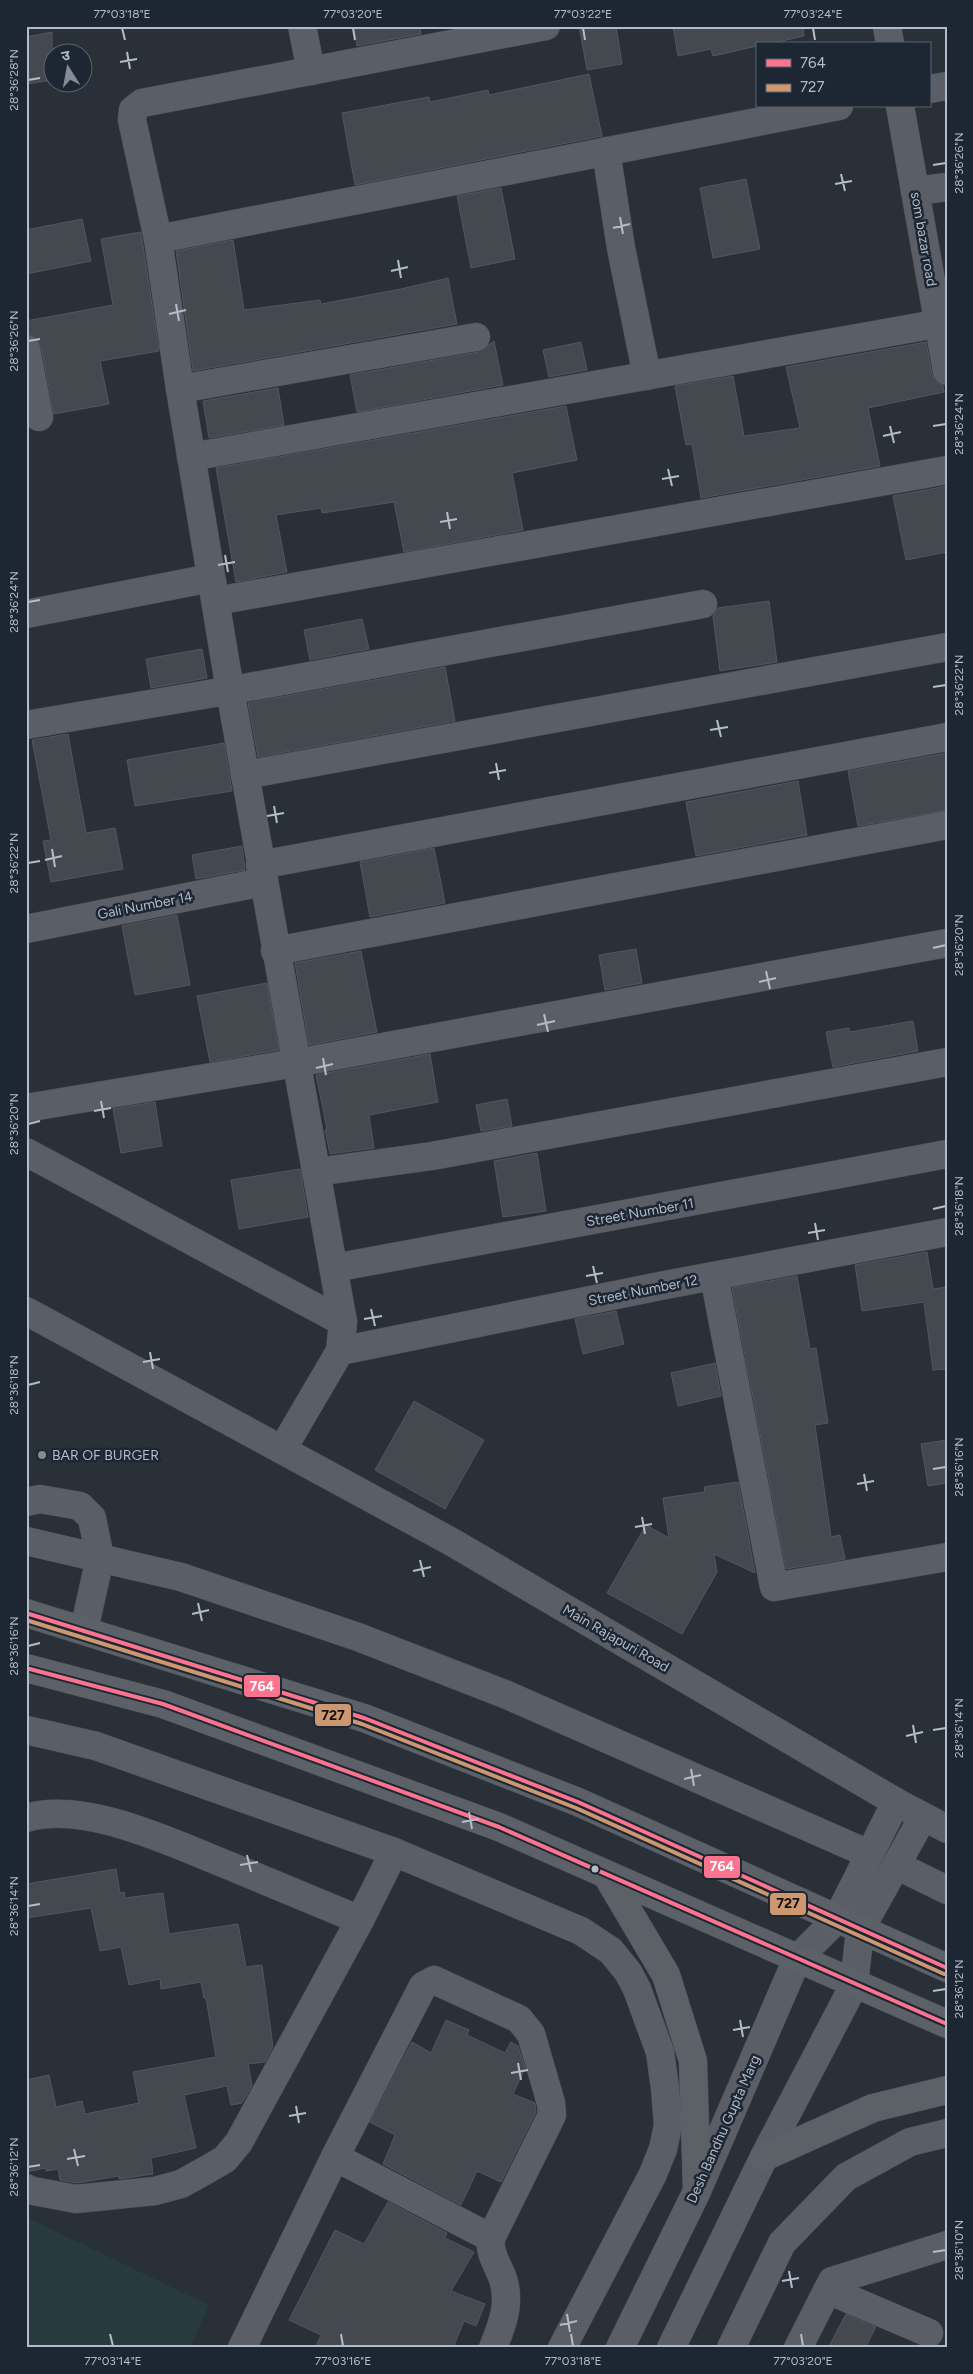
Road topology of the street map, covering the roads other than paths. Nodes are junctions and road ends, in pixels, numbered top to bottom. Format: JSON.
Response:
{"nodes":[{"id":1,"x":302,"y":26,"type":"edge"},
{"id":2,"x":546,"y":26,"type":"edge"},
{"id":3,"x":887,"y":26,"type":"edge"},
{"id":4,"x":890,"y":42,"type":"edge"},
{"id":5,"x":311,"y":71,"type":"junction"},
{"id":6,"x":947,"y":86,"type":"edge"},
{"id":7,"x":930,"y":89,"type":"edge"},
{"id":8,"x":829,"y":108,"type":"edge"},
{"id":9,"x":900,"y":108,"type":"edge"},
{"id":10,"x":606,"y":151,"type":"junction"},
{"id":11,"x":947,"y":187,"type":"edge"},
{"id":12,"x":915,"y":191,"type":"junction"},
{"id":13,"x":158,"y":239,"type":"junction"},
{"id":14,"x":943,"y":323,"type":"edge"},
{"id":15,"x":476,"y":337,"type":"dead end"},
{"id":16,"x":26,"y":349,"type":"edge"},
{"id":17,"x":947,"y":371,"type":"edge"},
{"id":18,"x":648,"y":376,"type":"junction"},
{"id":19,"x":180,"y":389,"type":"junction"},
{"id":20,"x":39,"y":417,"type":"dead end"},
{"id":21,"x":191,"y":457,"type":"junction"},
{"id":22,"x":947,"y":470,"type":"edge"},
{"id":23,"x":214,"y":590,"type":"junction"},
{"id":24,"x":702,"y":604,"type":"dead end"},
{"id":25,"x":26,"y":614,"type":"edge"},
{"id":26,"x":947,"y":647,"type":"edge"},
{"id":27,"x":230,"y":690,"type":"junction"},
{"id":28,"x":26,"y":725,"type":"edge"},
{"id":29,"x":947,"y":737,"type":"edge"},
{"id":30,"x":245,"y":775,"type":"junction"},
{"id":31,"x":947,"y":825,"type":"edge"},
{"id":32,"x":261,"y":873,"type":"junction"},
{"id":33,"x":26,"y":929,"type":"edge"},
{"id":34,"x":947,"y":943,"type":"edge"},
{"id":35,"x":275,"y":952,"type":"junction"},
{"id":36,"x":947,"y":1062,"type":"edge"},
{"id":37,"x":296,"y":1063,"type":"junction"},
{"id":38,"x":26,"y":1108,"type":"edge"},
{"id":39,"x":26,"y":1152,"type":"edge"},
{"id":40,"x":947,"y":1154,"type":"edge"},
{"id":41,"x":316,"y":1172,"type":"junction"},
{"id":42,"x":947,"y":1232,"type":"edge"},
{"id":43,"x":334,"y":1268,"type":"junction"},
{"id":44,"x":714,"y":1276,"type":"junction"},
{"id":45,"x":26,"y":1311,"type":"edge"},
{"id":46,"x":343,"y":1322,"type":"junction"},
{"id":47,"x":340,"y":1351,"type":"junction"},
{"id":48,"x":282,"y":1450,"type":"junction"},
{"id":49,"x":26,"y":1502,"type":"edge"},
{"id":50,"x":26,"y":1541,"type":"edge"},
{"id":51,"x":947,"y":1557,"type":"edge"},
{"id":52,"x":100,"y":1558,"type":"junction"},
{"id":53,"x":26,"y":1613,"type":"edge"},
{"id":54,"x":84,"y":1630,"type":"junction"},
{"id":55,"x":26,"y":1668,"type":"edge"},
{"id":56,"x":26,"y":1730,"type":"edge"},
{"id":57,"x":896,"y":1802,"type":"junction"},
{"id":58,"x":923,"y":1817,"type":"junction"},
{"id":59,"x":26,"y":1818,"type":"edge"},
{"id":60,"x":947,"y":1829,"type":"edge"},
{"id":61,"x":394,"y":1852,"type":"junction"},
{"id":62,"x":869,"y":1854,"type":"junction"},
{"id":63,"x":896,"y":1865,"type":"junction"},
{"id":64,"x":608,"y":1877,"type":"junction"},
{"id":65,"x":947,"y":1890,"type":"edge"},
{"id":66,"x":360,"y":1920,"type":"junction"},
{"id":67,"x":848,"y":1924,"type":"junction"},
{"id":68,"x":796,"y":1959,"type":"junction"},
{"id":69,"x":947,"y":1968,"type":"edge"},
{"id":70,"x":854,"y":1985,"type":"junction"},
{"id":71,"x":947,"y":2024,"type":"edge"},
{"id":72,"x":947,"y":2090,"type":"edge"},
{"id":73,"x":947,"y":2133,"type":"edge"},
{"id":74,"x":335,"y":2157,"type":"junction"},
{"id":75,"x":764,"y":2157,"type":"junction"},
{"id":76,"x":26,"y":2188,"type":"edge"},
{"id":77,"x":697,"y":2191,"type":"junction"},
{"id":78,"x":491,"y":2238,"type":"junction"},
{"id":79,"x":947,"y":2245,"type":"edge"},
{"id":80,"x":828,"y":2290,"type":"junction"},
{"id":81,"x":929,"y":2333,"type":"dead end"},
{"id":82,"x":247,"y":2346,"type":"edge"},
{"id":83,"x":493,"y":2348,"type":"edge"},
{"id":84,"x":562,"y":2348,"type":"edge"},
{"id":85,"x":620,"y":2348,"type":"edge"},
{"id":86,"x":671,"y":2348,"type":"edge"},
{"id":87,"x":731,"y":2348,"type":"edge"},
{"id":88,"x":798,"y":2348,"type":"edge"}],
"edges":[{"from":1,"to":5,"type":"street"},
{"from":2,"to":5,"type":"street"},
{"from":3,"to":4,"type":"street"},
{"from":5,"to":13,"type":"street"},
{"from":6,"to":7,"type":"street"},
{"from":8,"to":10,"type":"street"},
{"from":9,"to":12,"type":"street","name":"som bazar road"},
{"from":10,"to":13,"type":"street"},
{"from":10,"to":18,"type":"street"},
{"from":11,"to":12,"type":"street"},
{"from":12,"to":14,"type":"street","name":"som bazar road"},
{"from":13,"to":19,"type":"street"},
{"from":14,"to":17,"type":"street","name":"som bazar road"},
{"from":14,"to":18,"type":"street"},
{"from":15,"to":19,"type":"street"},
{"from":16,"to":20,"type":"street"},
{"from":18,"to":21,"type":"street"},
{"from":19,"to":21,"type":"street"},
{"from":21,"to":23,"type":"street"},
{"from":22,"to":23,"type":"street"},
{"from":23,"to":25,"type":"street"},
{"from":23,"to":27,"type":"street"},
{"from":24,"to":27,"type":"street"},
{"from":26,"to":30,"type":"street"},
{"from":27,"to":28,"type":"street"},
{"from":27,"to":30,"type":"street"},
{"from":29,"to":32,"type":"street","name":"Gali Number 14"},
{"from":30,"to":32,"type":"street"},
{"from":31,"to":35,"type":"street"},
{"from":32,"to":33,"type":"street","name":"Gali Number 14"},
{"from":32,"to":35,"type":"street"},
{"from":34,"to":37,"type":"street"},
{"from":35,"to":37,"type":"street"},
{"from":36,"to":41,"type":"street"},
{"from":37,"to":38,"type":"street"},
{"from":37,"to":41,"type":"street"},
{"from":39,"to":46,"type":"street"},
{"from":40,"to":43,"type":"street","name":"Street Number 11"},
{"from":41,"to":43,"type":"street"},
{"from":42,"to":44,"type":"street","name":"Street Number 12"},
{"from":43,"to":46,"type":"street"},
{"from":44,"to":47,"type":"street","name":"Street Number 12"},
{"from":44,"to":51,"type":"street"},
{"from":45,"to":48,"type":"street","name":"Main Rajapuri Road"},
{"from":46,"to":47,"type":"street"},
{"from":47,"to":48,"type":"street"},
{"from":48,"to":57,"type":"street","name":"Main Rajapuri Road"},
{"from":49,"to":52,"type":"street"},
{"from":50,"to":52,"type":"street"},
{"from":52,"to":54,"type":"street"},
{"from":52,"to":62,"type":"street"},
{"from":53,"to":54,"type":"main road"},
{"from":54,"to":67,"type":"main road"},
{"from":55,"to":64,"type":"main road"},
{"from":56,"to":61,"type":"street"},
{"from":57,"to":58,"type":"street","name":"Main Rajapuri Road"},
{"from":57,"to":62,"type":"street"},
{"from":58,"to":60,"type":"street","name":"Main Rajapuri Road"},
{"from":58,"to":63,"type":"street"},
{"from":59,"to":66,"type":"street"},
{"from":61,"to":66,"type":"street"},
{"from":61,"to":84,"type":"street"},
{"from":62,"to":67,"type":"street"},
{"from":63,"to":65,"type":"street"},
{"from":63,"to":67,"type":"street"},
{"from":64,"to":68,"type":"main road"},
{"from":64,"to":77,"type":"main road"},
{"from":66,"to":76,"type":"street"},
{"from":67,"to":68,"type":"street","name":"Desh Bandhu Gupta Marg"},
{"from":67,"to":69,"type":"main road"},
{"from":67,"to":70,"type":"street"},
{"from":68,"to":70,"type":"main road"},
{"from":68,"to":77,"type":"street","name":"Desh Bandhu Gupta Marg"},
{"from":70,"to":71,"type":"main road"},
{"from":70,"to":75,"type":"street"},
{"from":72,"to":75,"type":"main road"},
{"from":73,"to":87,"type":"street"},
{"from":74,"to":78,"type":"street"},
{"from":74,"to":78,"type":"street"},
{"from":74,"to":82,"type":"street"},
{"from":75,"to":86,"type":"street"},
{"from":77,"to":85,"type":"street","name":"Desh Bandhu Gupta Marg"},
{"from":78,"to":83,"type":"street"},
{"from":79,"to":80,"type":"street"},
{"from":80,"to":81,"type":"street"},
{"from":80,"to":88,"type":"street"}]}
